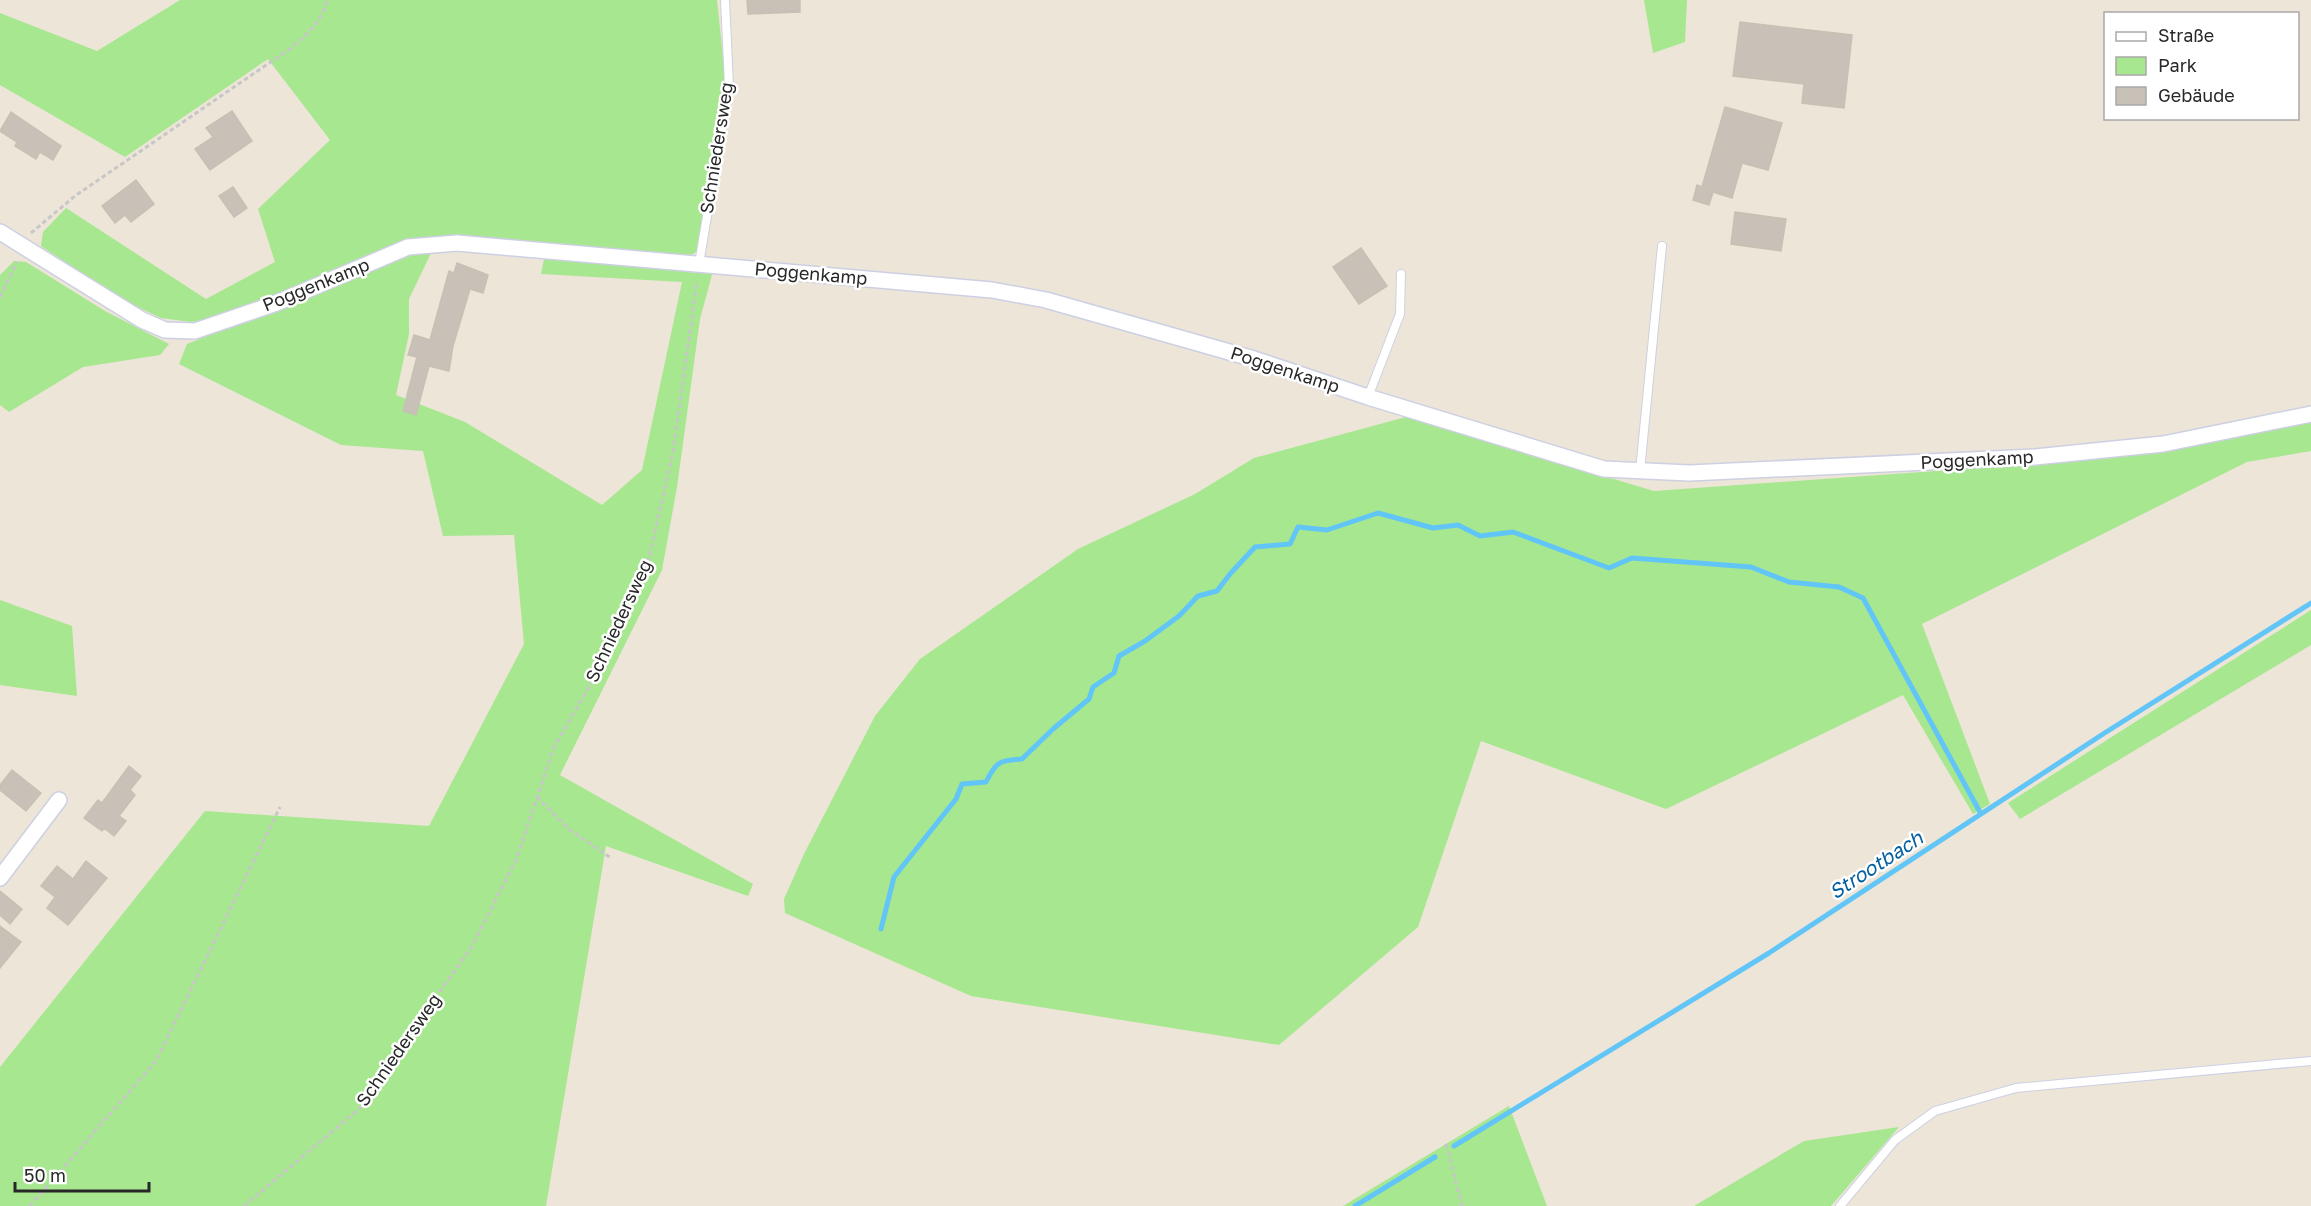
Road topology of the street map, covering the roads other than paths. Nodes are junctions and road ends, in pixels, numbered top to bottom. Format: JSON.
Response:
{"nodes":[{"id":1,"x":725,"y":0,"type":"edge"},
{"id":2,"x":0,"y":232,"type":"edge"},
{"id":3,"x":1662,"y":246,"type":"dead end"},
{"id":4,"x":699,"y":264,"type":"junction"},
{"id":5,"x":1401,"y":274,"type":"dead end"},
{"id":6,"x":1368,"y":397,"type":"junction"},
{"id":7,"x":2311,"y":414,"type":"edge"},
{"id":8,"x":1640,"y":471,"type":"junction"},
{"id":9,"x":59,"y":800,"type":"dead end"},
{"id":10,"x":0,"y":878,"type":"edge"},
{"id":11,"x":2311,"y":1061,"type":"edge"},
{"id":12,"x":1840,"y":1206,"type":"edge"}],
"edges":[{"from":1,"to":4,"type":"lane","name":"Schniedersweg"},
{"from":2,"to":4,"type":"street","name":"Poggenkamp"},
{"from":3,"to":8,"type":"lane"},
{"from":4,"to":6,"type":"street","name":"Poggenkamp"},
{"from":5,"to":6,"type":"lane"},
{"from":6,"to":8,"type":"street","name":"Poggenkamp"},
{"from":7,"to":8,"type":"street","name":"Poggenkamp"},
{"from":9,"to":10,"type":"street"},
{"from":11,"to":12,"type":"lane"}]}
